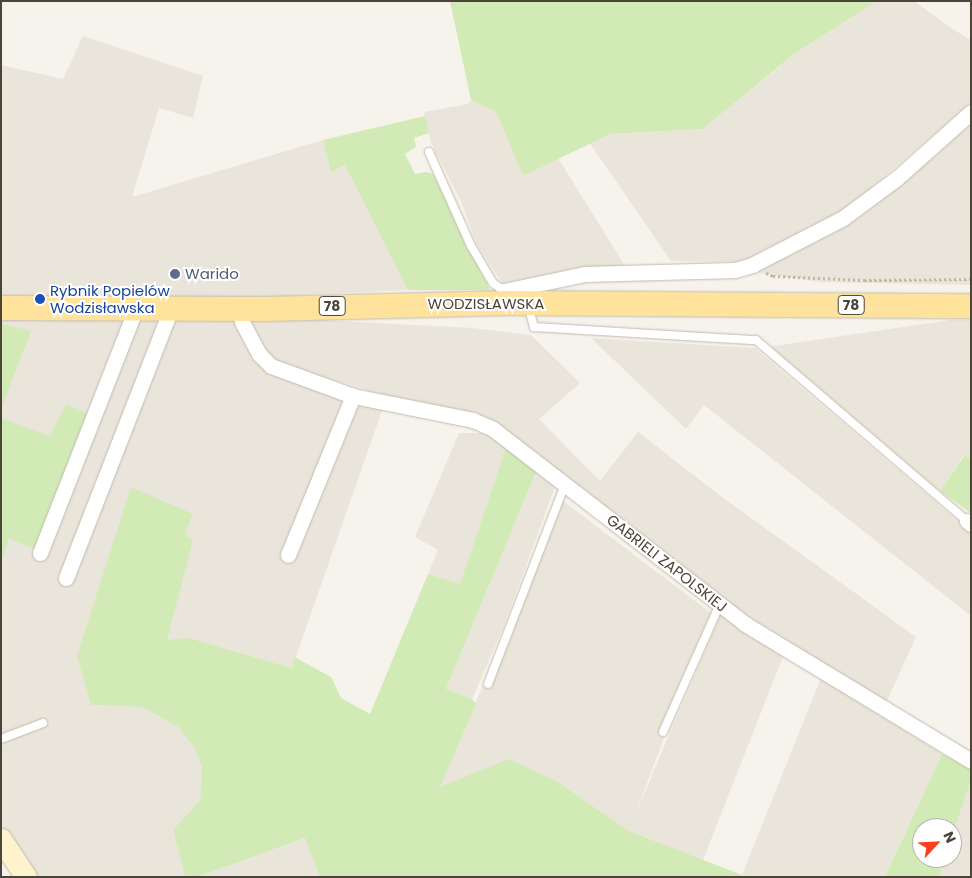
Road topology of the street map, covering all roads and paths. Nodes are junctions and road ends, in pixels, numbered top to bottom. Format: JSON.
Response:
{"nodes":[{"id":1,"x":971,"y":112,"type":"edge"},
{"id":2,"x":429,"y":152,"type":"dead end"},
{"id":3,"x":773,"y":276,"type":"dead end"},
{"id":4,"x":971,"y":279,"type":"edge"},
{"id":5,"x":504,"y":297,"type":"junction"},
{"id":6,"x":528,"y":303,"type":"junction"},
{"id":7,"x":971,"y":306,"type":"edge"},
{"id":8,"x":1,"y":308,"type":"edge"},
{"id":9,"x":136,"y":308,"type":"junction"},
{"id":10,"x":171,"y":309,"type":"junction"},
{"id":11,"x":240,"y":309,"type":"junction"},
{"id":12,"x":353,"y":396,"type":"junction"},
{"id":13,"x":565,"y":484,"type":"junction"},
{"id":14,"x":969,"y":523,"type":"edge"},
{"id":15,"x":40,"y":553,"type":"dead end"},
{"id":16,"x":288,"y":555,"type":"dead end"},
{"id":17,"x":66,"y":578,"type":"dead end"},
{"id":18,"x":720,"y":604,"type":"junction"},
{"id":19,"x":488,"y":684,"type":"dead end"},
{"id":20,"x":43,"y":723,"type":"dead end"},
{"id":21,"x":663,"y":732,"type":"dead end"},
{"id":22,"x":1,"y":739,"type":"edge"},
{"id":23,"x":971,"y":761,"type":"edge"},
{"id":24,"x":1,"y":839,"type":"edge"},
{"id":25,"x":26,"y":877,"type":"edge"}],
"edges":[{"from":1,"to":5,"type":"street"},
{"from":2,"to":5,"type":"lane"},
{"from":3,"to":4,"type":"path"},
{"from":5,"to":6,"type":"main road","name":"WODZISŁAWSKA","number":"78"},
{"from":5,"to":11,"type":"main road","name":"WODZISŁAWSKA","number":"78"},
{"from":6,"to":7,"type":"main road","name":"WODZISŁAWSKA","number":"78"},
{"from":6,"to":14,"type":"lane"},
{"from":8,"to":9,"type":"main road","name":"WODZISŁAWSKA","number":"78"},
{"from":9,"to":10,"type":"main road","name":"WODZISŁAWSKA","number":"78"},
{"from":9,"to":15,"type":"street"},
{"from":10,"to":11,"type":"main road","name":"WODZISŁAWSKA","number":"78"},
{"from":10,"to":17,"type":"street"},
{"from":11,"to":12,"type":"street","name":"GABRIELI ZAPOLSKIEJ"},
{"from":12,"to":13,"type":"street","name":"GABRIELI ZAPOLSKIEJ"},
{"from":12,"to":16,"type":"street"},
{"from":13,"to":18,"type":"street","name":"GABRIELI ZAPOLSKIEJ"},
{"from":13,"to":19,"type":"lane"},
{"from":18,"to":21,"type":"lane"},
{"from":18,"to":23,"type":"street","name":"GABRIELI ZAPOLSKIEJ"},
{"from":20,"to":22,"type":"lane"},
{"from":24,"to":25,"type":"street"}]}
